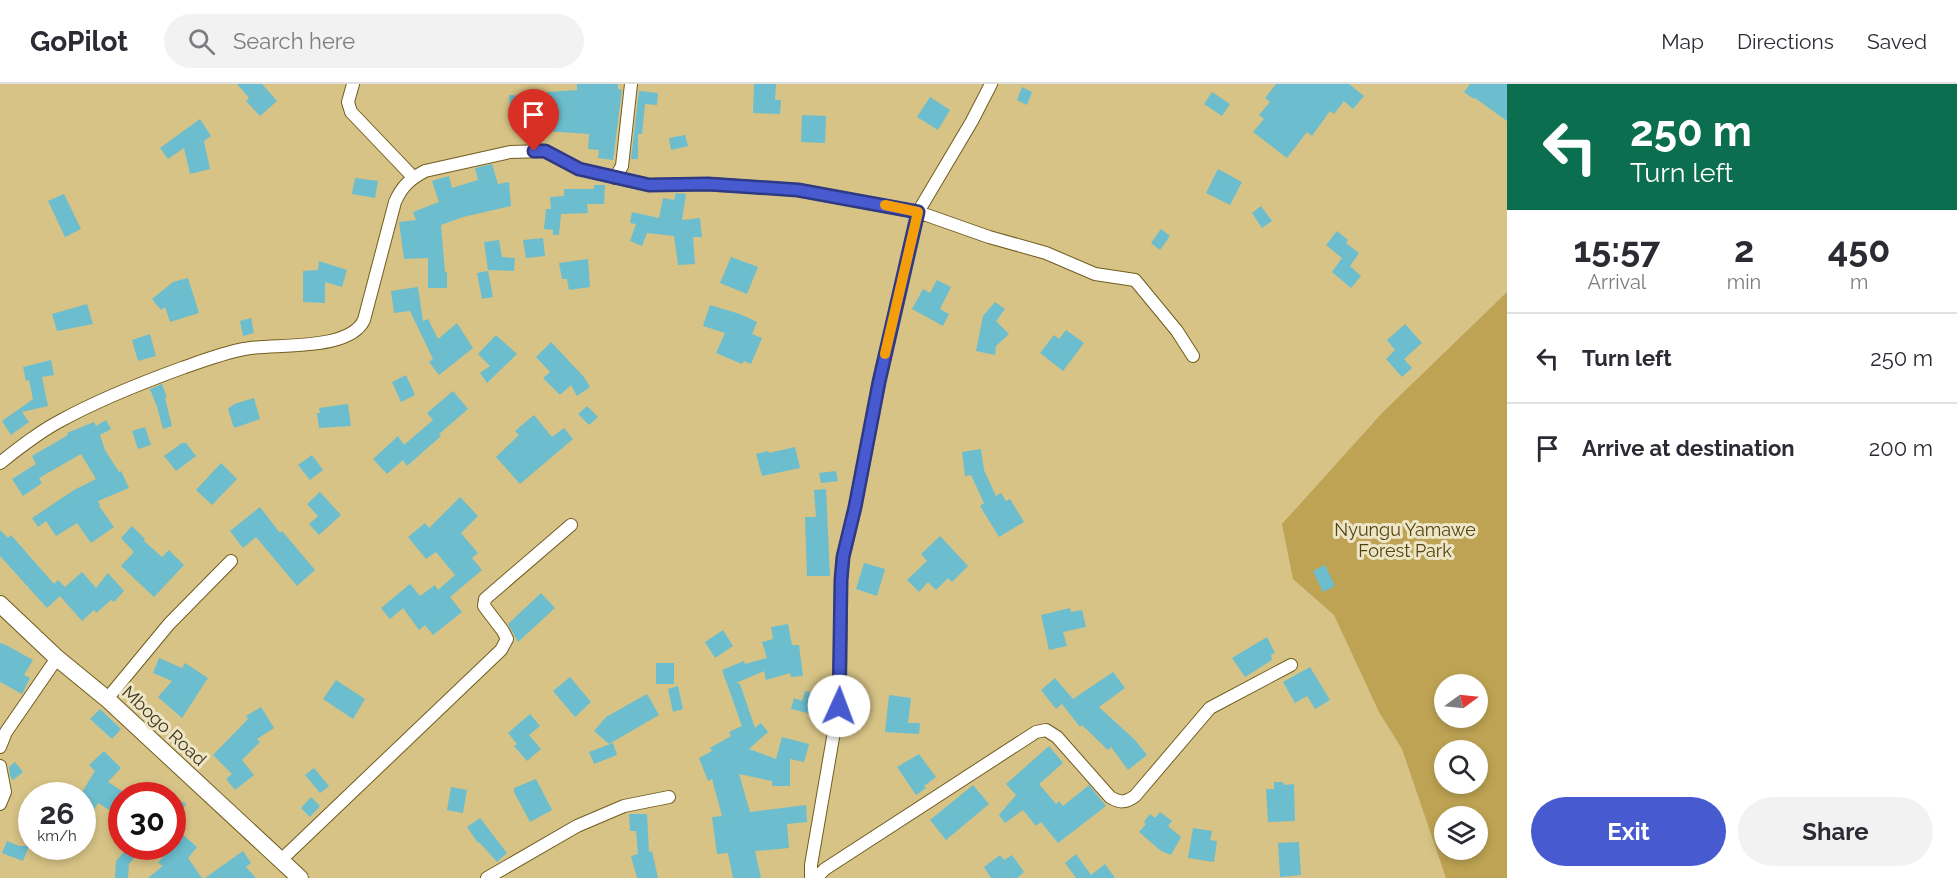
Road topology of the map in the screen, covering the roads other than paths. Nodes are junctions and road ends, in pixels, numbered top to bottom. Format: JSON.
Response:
{"nodes":[{"id":1,"x":353,"y":84,"type":"edge"},
{"id":2,"x":631,"y":84,"type":"edge"},
{"id":3,"x":991,"y":84,"type":"edge"},
{"id":4,"x":413,"y":177,"type":"junction"},
{"id":5,"x":615,"y":178,"type":"junction"},
{"id":6,"x":918,"y":212,"type":"junction"},
{"id":7,"x":1193,"y":356,"type":"dead end"},
{"id":8,"x":0,"y":463,"type":"edge"},
{"id":9,"x":571,"y":525,"type":"dead end"},
{"id":10,"x":231,"y":561,"type":"dead end"},
{"id":11,"x":0,"y":604,"type":"edge"},
{"id":12,"x":57,"y":658,"type":"junction"},
{"id":13,"x":1291,"y":665,"type":"dead end"},
{"id":14,"x":107,"y":699,"type":"junction"},
{"id":15,"x":0,"y":747,"type":"edge"},
{"id":16,"x":0,"y":765,"type":"edge"},
{"id":17,"x":669,"y":797,"type":"dead end"},
{"id":18,"x":0,"y":804,"type":"edge"},
{"id":19,"x":281,"y":860,"type":"junction"},
{"id":20,"x":300,"y":878,"type":"edge"},
{"id":21,"x":487,"y":878,"type":"edge"},
{"id":22,"x":811,"y":878,"type":"edge"},
{"id":23,"x":816,"y":878,"type":"edge"}],
"edges":[{"from":1,"to":4,"type":"street"},
{"from":2,"to":5,"type":"street"},
{"from":3,"to":6,"type":"street"},
{"from":4,"to":5,"type":"street"},
{"from":4,"to":8,"type":"street"},
{"from":5,"to":6,"type":"street"},
{"from":6,"to":7,"type":"street"},
{"from":6,"to":22,"type":"street"},
{"from":9,"to":19,"type":"street"},
{"from":10,"to":14,"type":"street"},
{"from":11,"to":12,"type":"main road","name":"Mbogo Road"},
{"from":12,"to":14,"type":"main road","name":"Mbogo Road"},
{"from":12,"to":15,"type":"street"},
{"from":13,"to":23,"type":"street"},
{"from":14,"to":19,"type":"main road","name":"Mbogo Road"},
{"from":16,"to":18,"type":"street"},
{"from":17,"to":21,"type":"street"},
{"from":19,"to":20,"type":"main road","name":"Mbogo Road"}]}
